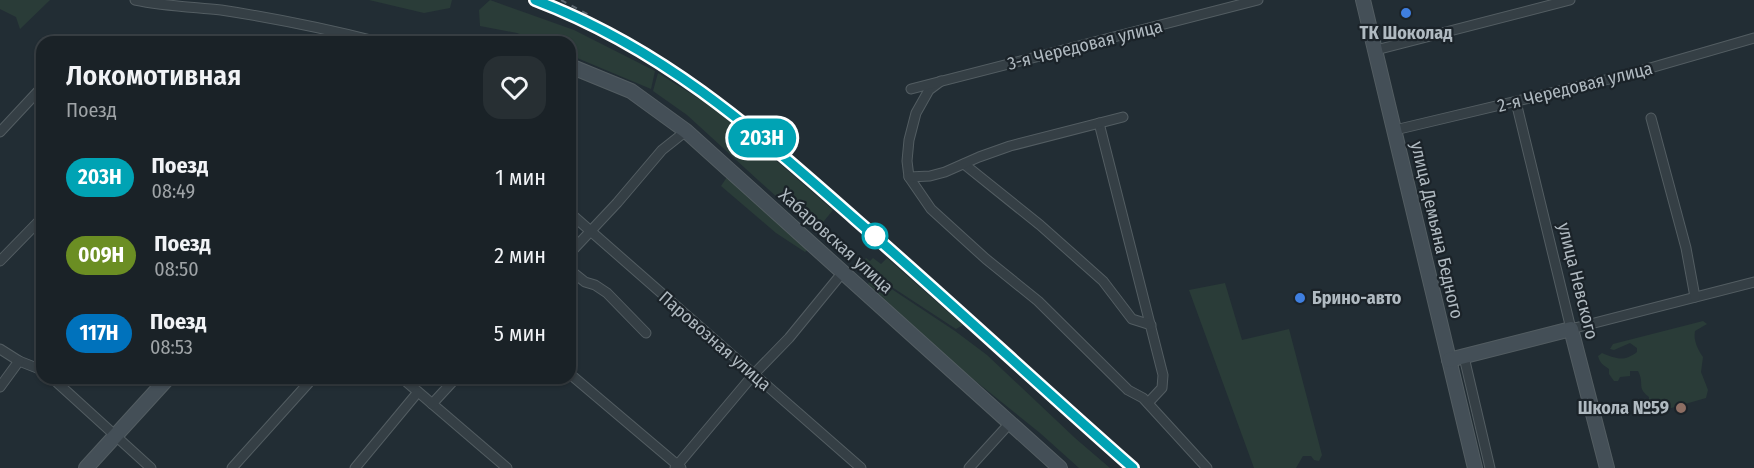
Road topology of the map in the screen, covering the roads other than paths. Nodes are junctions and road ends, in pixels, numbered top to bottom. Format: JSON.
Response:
{"nodes":[{"id":1,"x":135,"y":0,"type":"edge"},
{"id":2,"x":1258,"y":0,"type":"edge"},
{"id":3,"x":1364,"y":0,"type":"edge"},
{"id":4,"x":1570,"y":0,"type":"edge"},
{"id":5,"x":354,"y":36,"type":"edge"},
{"id":6,"x":1754,"y":38,"type":"edge"},
{"id":7,"x":1376,"y":50,"type":"junction"},
{"id":8,"x":576,"y":68,"type":"edge"},
{"id":9,"x":941,"y":81,"type":"junction"},
{"id":10,"x":911,"y":90,"type":"dead end"},
{"id":11,"x":36,"y":93,"type":"edge"},
{"id":12,"x":1516,"y":102,"type":"junction"},
{"id":13,"x":1123,"y":117,"type":"dead end"},
{"id":14,"x":1651,"y":118,"type":"dead end"},
{"id":15,"x":1099,"y":123,"type":"junction"},
{"id":16,"x":1395,"y":130,"type":"junction"},
{"id":17,"x":686,"y":131,"type":"junction"},
{"id":18,"x":0,"y":132,"type":"edge"},
{"id":19,"x":964,"y":164,"type":"junction"},
{"id":20,"x":909,"y":177,"type":"junction"},
{"id":21,"x":576,"y":218,"type":"edge"},
{"id":22,"x":36,"y":224,"type":"edge"},
{"id":23,"x":590,"y":231,"type":"junction"},
{"id":24,"x":576,"y":246,"type":"edge"},
{"id":25,"x":0,"y":261,"type":"edge"},
{"id":26,"x":843,"y":272,"type":"junction"},
{"id":27,"x":576,"y":275,"type":"edge"},
{"id":28,"x":1754,"y":282,"type":"edge"},
{"id":29,"x":1695,"y":297,"type":"junction"},
{"id":30,"x":1151,"y":324,"type":"junction"},
{"id":31,"x":1571,"y":329,"type":"junction"},
{"id":32,"x":646,"y":333,"type":"dead end"},
{"id":33,"x":0,"y":349,"type":"edge"},
{"id":34,"x":1464,"y":357,"type":"junction"},
{"id":35,"x":1449,"y":360,"type":"junction"},
{"id":36,"x":19,"y":361,"type":"junction"},
{"id":37,"x":36,"y":368,"type":"edge"},
{"id":38,"x":754,"y":375,"type":"junction"},
{"id":39,"x":576,"y":379,"type":"edge"},
{"id":40,"x":59,"y":384,"type":"edge"},
{"id":41,"x":163,"y":384,"type":"edge"},
{"id":42,"x":308,"y":384,"type":"edge"},
{"id":43,"x":409,"y":384,"type":"edge"},
{"id":44,"x":450,"y":384,"type":"edge"},
{"id":45,"x":0,"y":387,"type":"edge"},
{"id":46,"x":418,"y":392,"type":"junction"},
{"id":47,"x":1148,"y":403,"type":"junction"},
{"id":48,"x":432,"y":404,"type":"junction"},
{"id":49,"x":1010,"y":423,"type":"junction"},
{"id":50,"x":116,"y":435,"type":"junction"},
{"id":51,"x":678,"y":467,"type":"edge"},
{"id":52,"x":86,"y":468,"type":"edge"},
{"id":53,"x":151,"y":468,"type":"edge"},
{"id":54,"x":232,"y":468,"type":"edge"},
{"id":55,"x":356,"y":468,"type":"edge"},
{"id":56,"x":507,"y":468,"type":"edge"},
{"id":57,"x":861,"y":468,"type":"edge"},
{"id":58,"x":969,"y":468,"type":"edge"},
{"id":59,"x":1060,"y":468,"type":"edge"},
{"id":60,"x":1207,"y":468,"type":"edge"},
{"id":61,"x":1475,"y":468,"type":"edge"},
{"id":62,"x":1490,"y":468,"type":"edge"},
{"id":63,"x":1607,"y":468,"type":"edge"}],
"edges":[{"from":1,"to":5,"type":"street"},
{"from":2,"to":9,"type":"street","name":"3-я Чередовая улица"},
{"from":3,"to":7,"type":"main road","name":"улица Демьяна Бедного"},
{"from":4,"to":7,"type":"street"},
{"from":6,"to":12,"type":"street","name":"2-я Чередовая улица"},
{"from":7,"to":16,"type":"main road","name":"улица Демьяна Бедного"},
{"from":8,"to":17,"type":"main road","name":"Хабаровская улица"},
{"from":9,"to":10,"type":"street","name":"3-я Чередовая улица"},
{"from":9,"to":20,"type":"street"},
{"from":11,"to":18,"type":"street"},
{"from":12,"to":16,"type":"street","name":"2-я Чередовая улица"},
{"from":12,"to":31,"type":"street","name":"улица Невского"},
{"from":13,"to":15,"type":"street"},
{"from":14,"to":29,"type":"street"},
{"from":15,"to":19,"type":"street"},
{"from":15,"to":30,"type":"street"},
{"from":16,"to":35,"type":"main road","name":"улица Демьяна Бедного"},
{"from":17,"to":23,"type":"street"},
{"from":17,"to":26,"type":"main road","name":"Хабаровская улица"},
{"from":19,"to":20,"type":"street"},
{"from":19,"to":30,"type":"street"},
{"from":20,"to":47,"type":"street"},
{"from":21,"to":23,"type":"street","name":"Паровозная улица"},
{"from":22,"to":25,"type":"street"},
{"from":23,"to":24,"type":"street"},
{"from":23,"to":38,"type":"street","name":"Паровозная улица"},
{"from":26,"to":38,"type":"street"},
{"from":26,"to":49,"type":"main road","name":"Хабаровская улица"},
{"from":27,"to":32,"type":"street"},
{"from":28,"to":29,"type":"street"},
{"from":29,"to":31,"type":"street"},
{"from":30,"to":47,"type":"street"},
{"from":31,"to":34,"type":"main road"},
{"from":31,"to":63,"type":"main road","name":"улица Невского"},
{"from":33,"to":36,"type":"street"},
{"from":34,"to":35,"type":"main road"},
{"from":34,"to":62,"type":"street"},
{"from":35,"to":61,"type":"main road","name":"улица Демьяна Бедного"},
{"from":36,"to":37,"type":"street"},
{"from":36,"to":45,"type":"street"},
{"from":38,"to":51,"type":"street"},
{"from":38,"to":57,"type":"street","name":"Паровозная улица"},
{"from":39,"to":51,"type":"street"},
{"from":40,"to":50,"type":"street"},
{"from":41,"to":50,"type":"main road"},
{"from":42,"to":54,"type":"street"},
{"from":43,"to":46,"type":"street"},
{"from":44,"to":48,"type":"street"},
{"from":46,"to":48,"type":"street"},
{"from":46,"to":55,"type":"street"},
{"from":47,"to":60,"type":"street"},
{"from":48,"to":56,"type":"street"},
{"from":49,"to":58,"type":"street"},
{"from":49,"to":59,"type":"main road","name":"Хабаровская улица"},
{"from":50,"to":52,"type":"main road"},
{"from":50,"to":53,"type":"street"}]}
